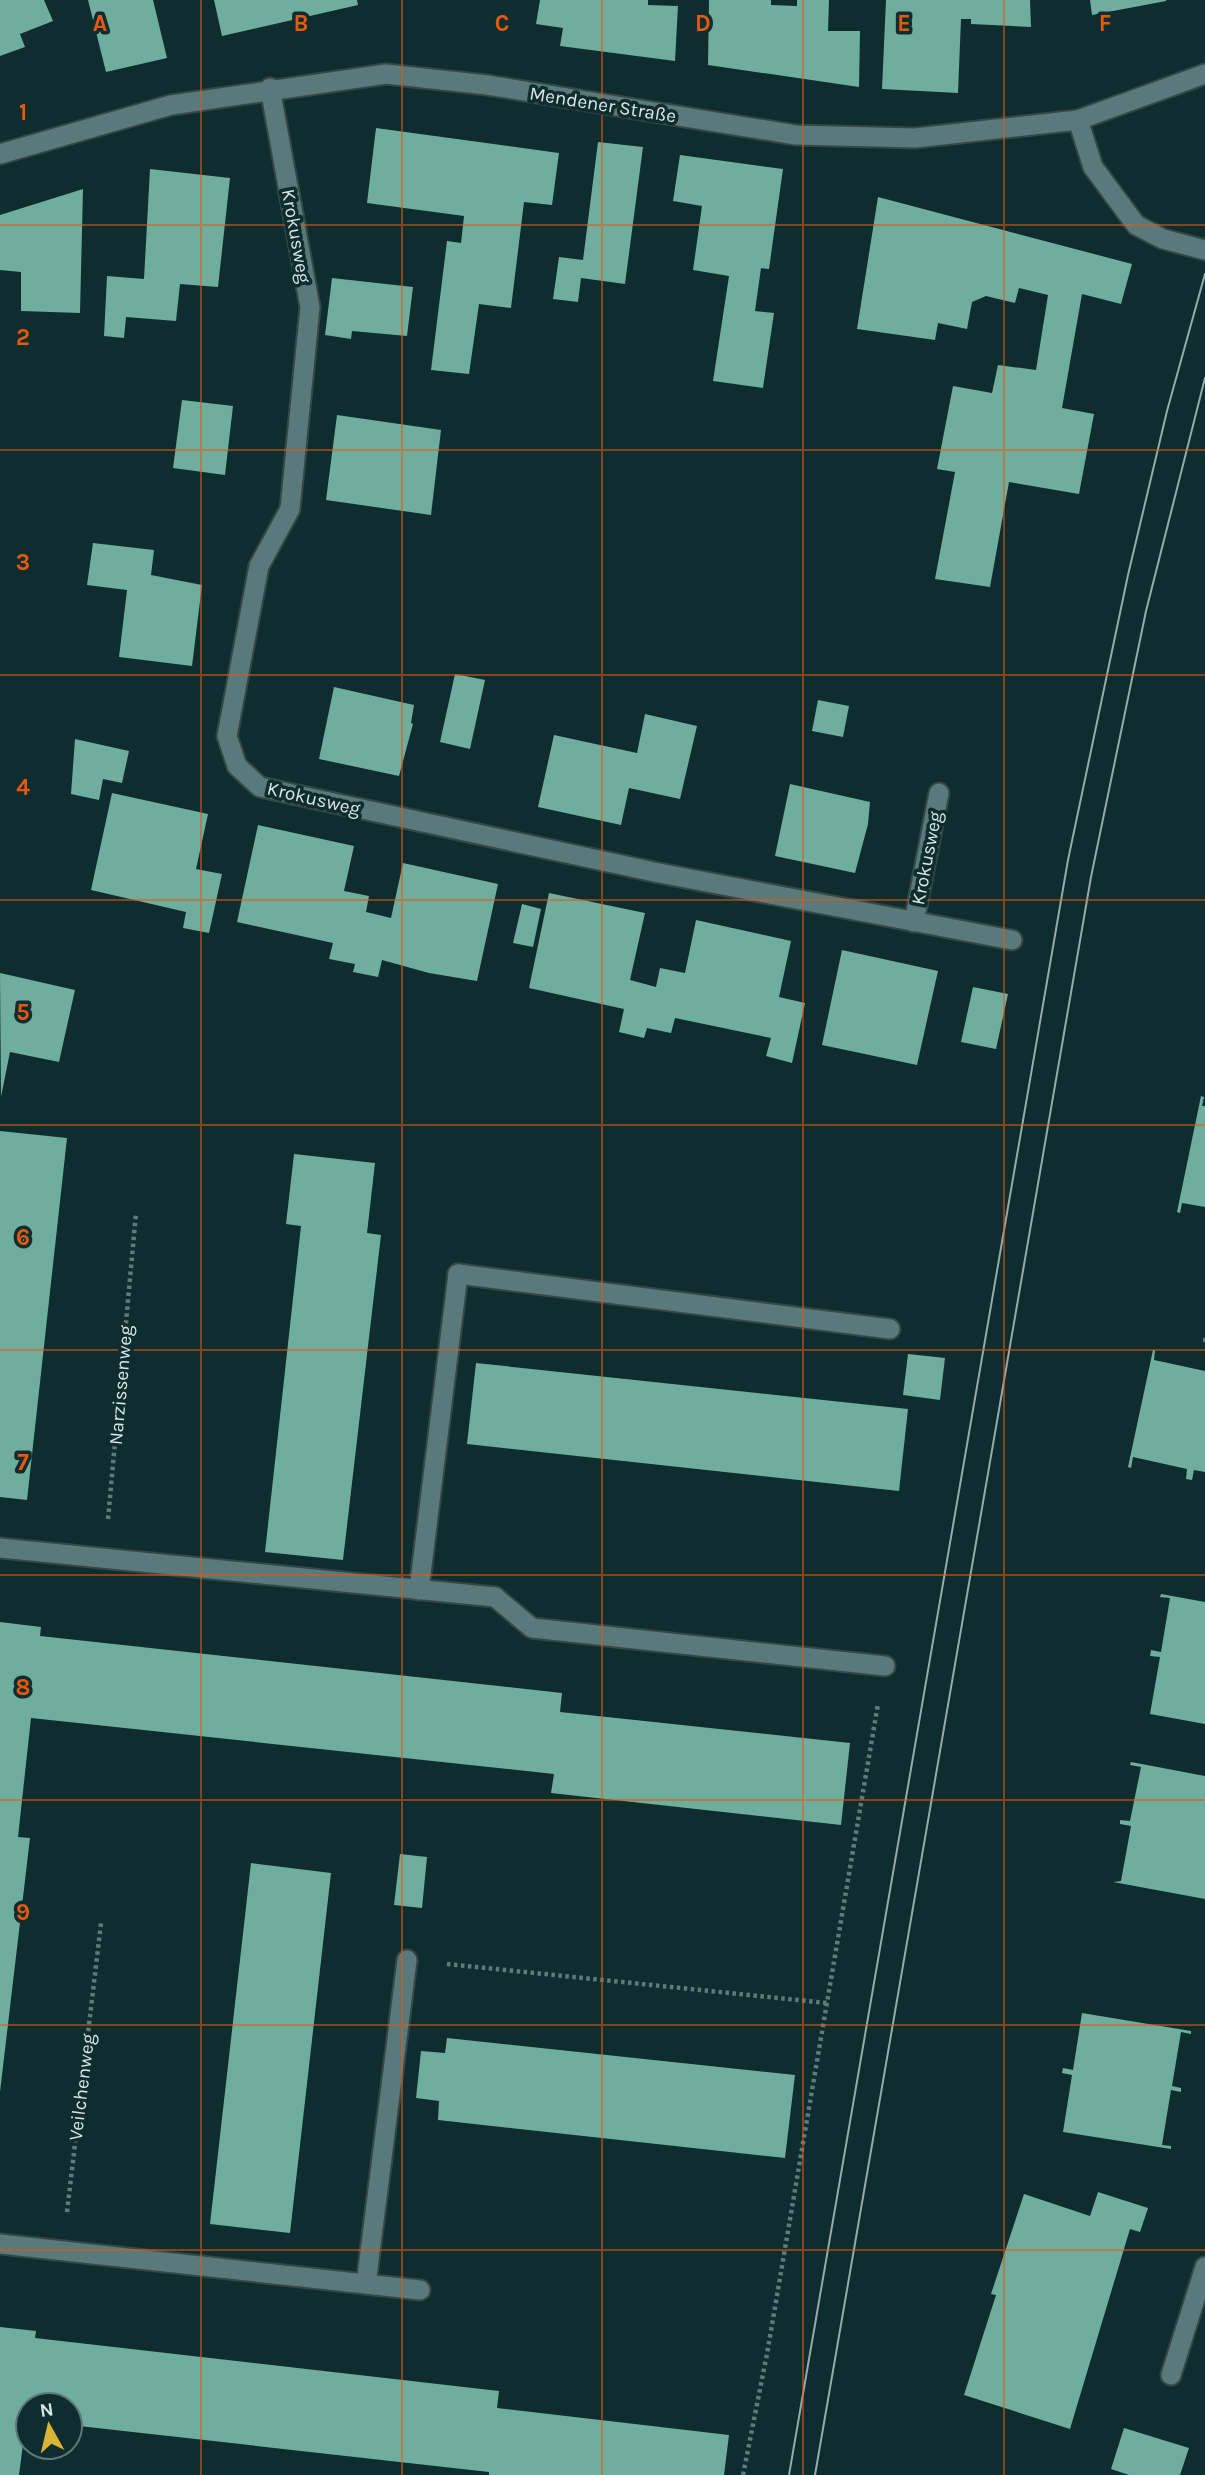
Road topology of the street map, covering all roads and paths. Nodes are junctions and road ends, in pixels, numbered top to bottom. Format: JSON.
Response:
{"nodes":[{"id":1,"x":1205,"y":74,"type":"edge"},
{"id":2,"x":270,"y":88,"type":"junction"},
{"id":3,"x":1078,"y":120,"type":"junction"},
{"id":4,"x":0,"y":154,"type":"edge"},
{"id":5,"x":1205,"y":250,"type":"edge"},
{"id":6,"x":939,"y":793,"type":"dead end"},
{"id":7,"x":914,"y":922,"type":"junction"},
{"id":8,"x":1012,"y":940,"type":"dead end"},
{"id":9,"x":136,"y":1213,"type":"dead end"},
{"id":10,"x":890,"y":1329,"type":"dead end"},
{"id":11,"x":0,"y":1548,"type":"edge"},
{"id":12,"x":104,"y":1558,"type":"junction"},
{"id":13,"x":419,"y":1590,"type":"junction"},
{"id":14,"x":885,"y":1666,"type":"joint"},
{"id":15,"x":101,"y":1923,"type":"dead end"},
{"id":16,"x":407,"y":1960,"type":"joint"},
{"id":17,"x":827,"y":2003,"type":"junction"},
{"id":18,"x":0,"y":2244,"type":"edge"},
{"id":19,"x":62,"y":2251,"type":"junction"},
{"id":20,"x":1205,"y":2267,"type":"edge"},
{"id":21,"x":366,"y":2284,"type":"junction"},
{"id":22,"x":420,"y":2290,"type":"dead end"},
{"id":23,"x":1171,"y":2375,"type":"dead end"},
{"id":24,"x":743,"y":2475,"type":"edge"}],
"edges":[{"from":1,"to":3,"type":"street","name":"Mendener Straße"},
{"from":2,"to":3,"type":"street","name":"Mendener Straße"},
{"from":2,"to":4,"type":"street","name":"Mendener Straße"},
{"from":2,"to":7,"type":"street","name":"Krokusweg"},
{"from":3,"to":5,"type":"street"},
{"from":6,"to":7,"type":"street","name":"Krokusweg"},
{"from":7,"to":8,"type":"street","name":"Krokusweg"},
{"from":9,"to":12,"type":"path","name":"Narzissenweg"},
{"from":10,"to":13,"type":"street"},
{"from":11,"to":12,"type":"street"},
{"from":12,"to":13,"type":"street"},
{"from":13,"to":14,"type":"street"},
{"from":14,"to":17,"type":"path"},
{"from":15,"to":19,"type":"path","name":"Veilchenweg"},
{"from":16,"to":17,"type":"path"},
{"from":16,"to":21,"type":"street"},
{"from":17,"to":24,"type":"path"},
{"from":18,"to":19,"type":"street"},
{"from":19,"to":21,"type":"street"},
{"from":20,"to":23,"type":"street"},
{"from":21,"to":22,"type":"street"}]}
